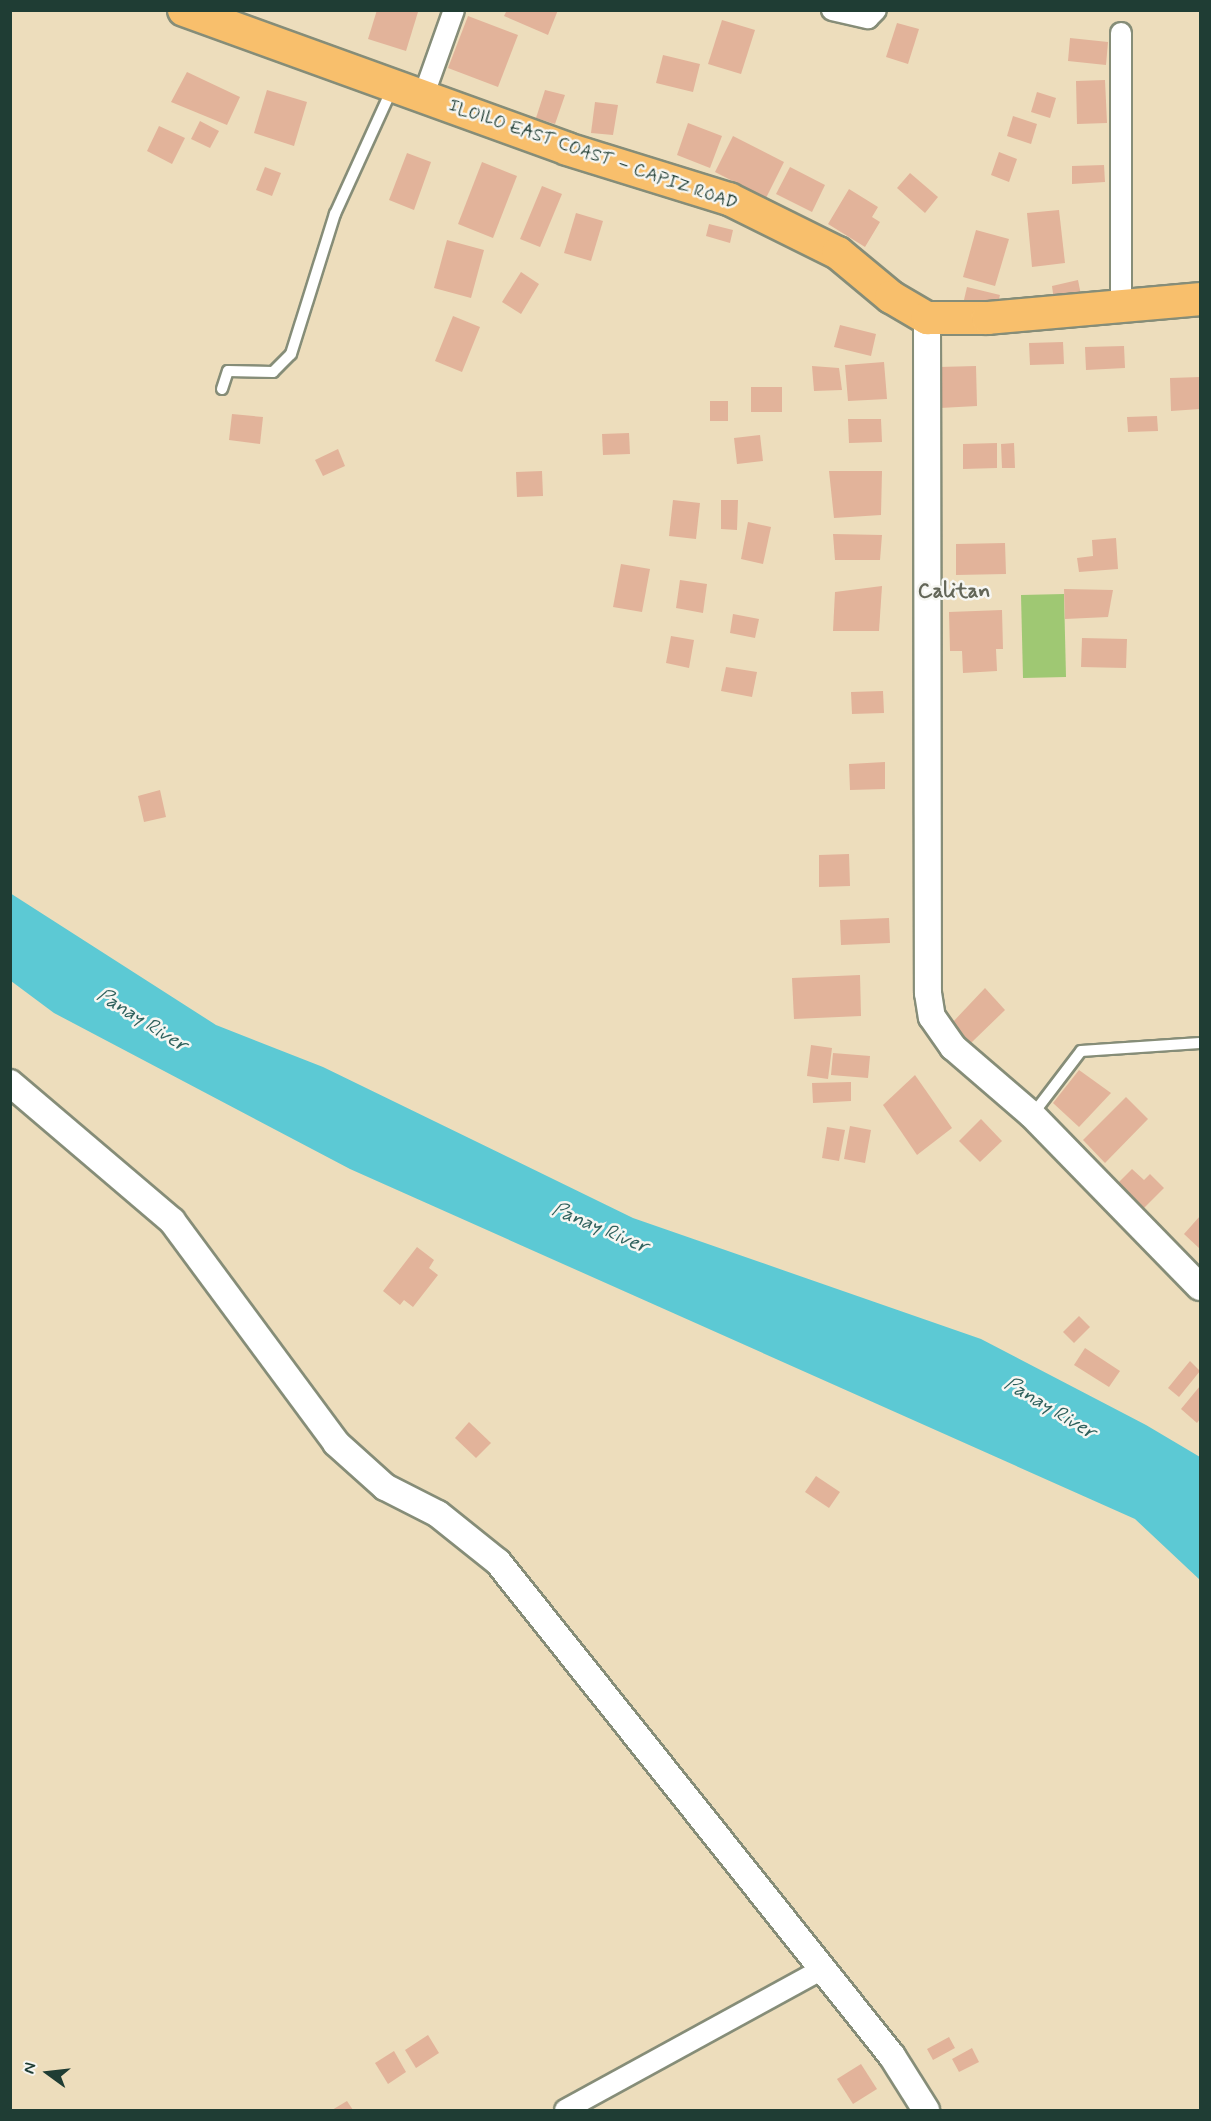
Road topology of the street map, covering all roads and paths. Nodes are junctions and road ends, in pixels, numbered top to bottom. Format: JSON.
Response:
{"nodes":[{"id":1,"x":184,"y":10,"type":"edge"},
{"id":2,"x":454,"y":10,"type":"edge"},
{"id":3,"x":832,"y":10,"type":"edge"},
{"id":4,"x":876,"y":10,"type":"edge"},
{"id":5,"x":1121,"y":33,"type":"dead end"},
{"id":6,"x":393,"y":87,"type":"junction"},
{"id":7,"x":423,"y":97,"type":"junction"},
{"id":8,"x":1200,"y":299,"type":"edge"},
{"id":9,"x":1120,"y":305,"type":"junction"},
{"id":10,"x":927,"y":318,"type":"junction"},
{"id":11,"x":222,"y":389,"type":"dead end"},
{"id":12,"x":1200,"y":1043,"type":"edge"},
{"id":13,"x":10,"y":1083,"type":"edge"},
{"id":14,"x":1032,"y":1115,"type":"junction"},
{"id":15,"x":1200,"y":1287,"type":"edge"},
{"id":16,"x":824,"y":1968,"type":"junction"},
{"id":17,"x":565,"y":2110,"type":"edge"},
{"id":18,"x":926,"y":2110,"type":"edge"}],
"edges":[{"from":1,"to":6,"type":"main road","name":"ILOILO EAST COAST – CAPIZ ROAD"},
{"from":2,"to":7,"type":"street"},
{"from":3,"to":4,"type":"street"},
{"from":5,"to":9,"type":"street"},
{"from":6,"to":7,"type":"main road","name":"ILOILO EAST COAST – CAPIZ ROAD"},
{"from":6,"to":11,"type":"lane"},
{"from":7,"to":10,"type":"main road","name":"ILOILO EAST COAST – CAPIZ ROAD"},
{"from":8,"to":9,"type":"main road"},
{"from":9,"to":10,"type":"main road"},
{"from":10,"to":14,"type":"street"},
{"from":12,"to":14,"type":"lane"},
{"from":13,"to":16,"type":"street"},
{"from":14,"to":15,"type":"street"},
{"from":16,"to":17,"type":"street"},
{"from":16,"to":18,"type":"street"}]}
